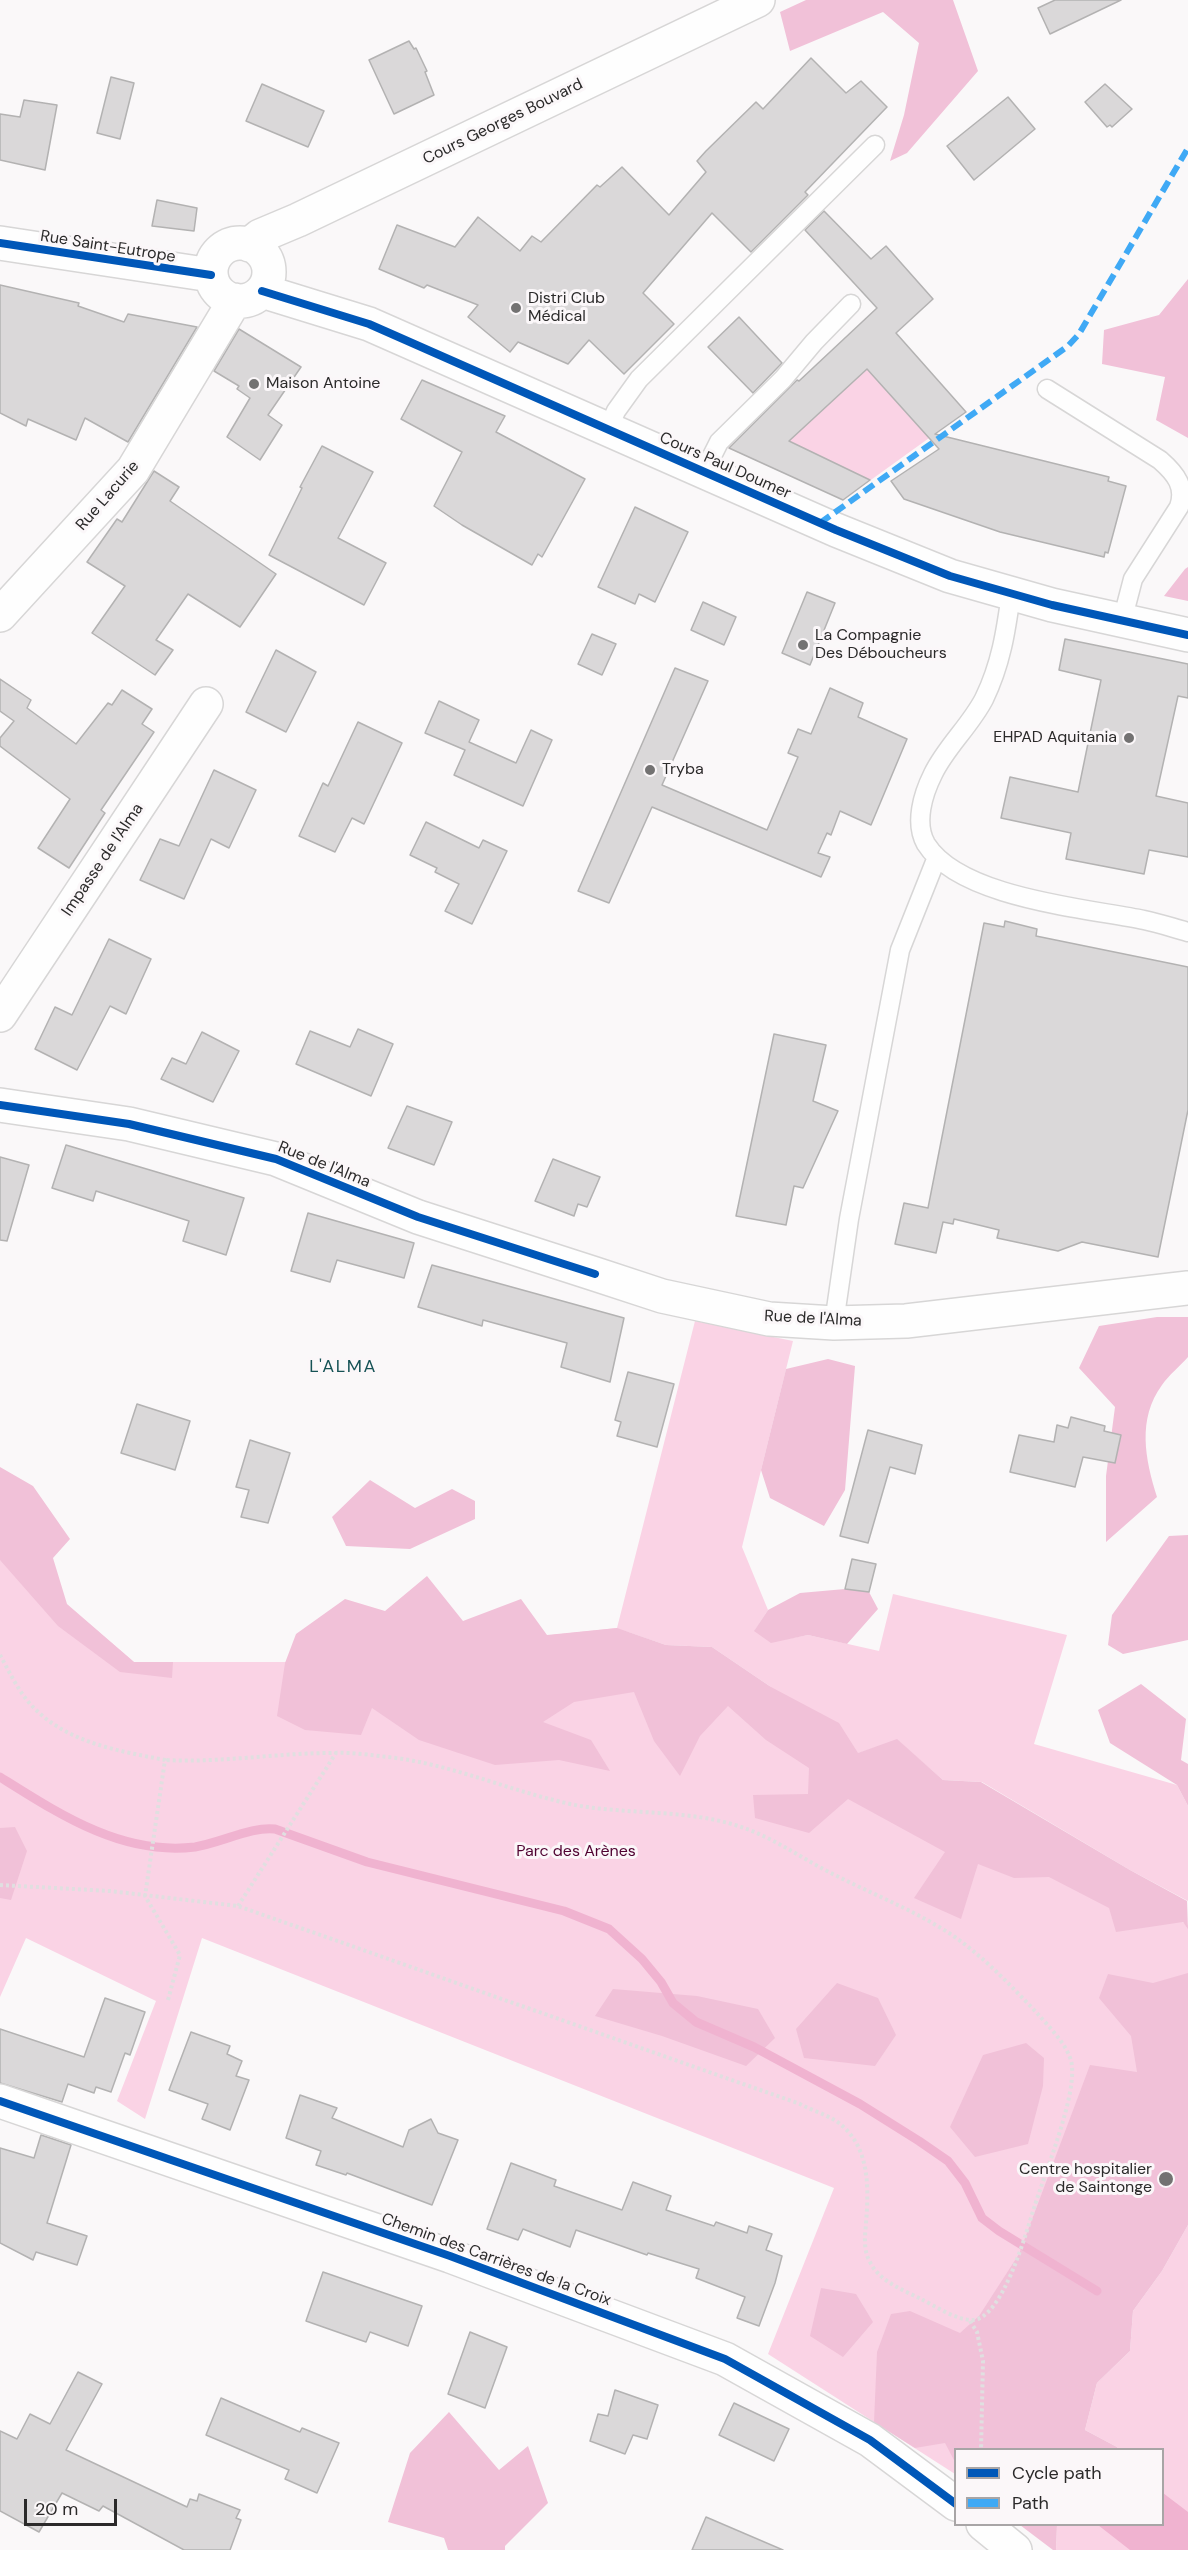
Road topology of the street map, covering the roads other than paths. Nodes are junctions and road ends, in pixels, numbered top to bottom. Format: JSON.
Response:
{"nodes":[{"id":1,"x":758,"y":0,"type":"edge"},
{"id":2,"x":875,"y":145,"type":"dead end"},
{"id":3,"x":0,"y":243,"type":"edge"},
{"id":4,"x":249,"y":245,"type":"junction"},
{"id":5,"x":211,"y":275,"type":"junction"},
{"id":6,"x":248,"y":296,"type":"junction"},
{"id":7,"x":851,"y":304,"type":"dead end"},
{"id":8,"x":1047,"y":389,"type":"dead end"},
{"id":9,"x":608,"y":429,"type":"junction"},
{"id":10,"x":704,"y":472,"type":"junction"},
{"id":11,"x":1011,"y":594,"type":"junction"},
{"id":12,"x":0,"y":615,"type":"edge"},
{"id":13,"x":1122,"y":621,"type":"junction"},
{"id":14,"x":1188,"y":635,"type":"edge"},
{"id":15,"x":206,"y":704,"type":"dead end"},
{"id":16,"x":937,"y":857,"type":"junction"},
{"id":17,"x":1188,"y":932,"type":"edge"},
{"id":18,"x":0,"y":1015,"type":"edge"},
{"id":19,"x":0,"y":1105,"type":"edge"},
{"id":20,"x":1188,"y":1288,"type":"edge"},
{"id":21,"x":834,"y":1323,"type":"junction"},
{"id":22,"x":0,"y":2101,"type":"edge"},
{"id":23,"x":954,"y":2503,"type":"edge"},
{"id":24,"x":985,"y":2526,"type":"edge"},
{"id":25,"x":1015,"y":2550,"type":"edge"}],
"edges":[{"from":1,"to":4,"type":"street","name":"Cours Georges Bouvard"},
{"from":2,"to":9,"type":"lane"},
{"from":3,"to":5,"type":"street","name":"Rue Saint-Eutrope"},
{"from":4,"to":5,"type":"street"},
{"from":4,"to":6,"type":"street"},
{"from":5,"to":6,"type":"street"},
{"from":6,"to":9,"type":"street","name":"Cours Paul Doumer"},
{"from":6,"to":12,"type":"street","name":"Rue Lacurie"},
{"from":7,"to":10,"type":"lane"},
{"from":8,"to":13,"type":"lane"},
{"from":9,"to":10,"type":"street","name":"Cours Paul Doumer"},
{"from":10,"to":11,"type":"street","name":"Cours Paul Doumer"},
{"from":11,"to":13,"type":"street","name":"Cours Paul Doumer"},
{"from":11,"to":16,"type":"lane"},
{"from":13,"to":14,"type":"street","name":"Cours Paul Doumer"},
{"from":15,"to":18,"type":"street","name":"Impasse de l'Alma"},
{"from":16,"to":17,"type":"lane"},
{"from":16,"to":21,"type":"lane"},
{"from":19,"to":21,"type":"street","name":"Rue de l'Alma"},
{"from":20,"to":21,"type":"street","name":"Rue de l'Alma"},
{"from":22,"to":23,"type":"street","name":"Chemin des Carrières de la Croix"},
{"from":24,"to":25,"type":"street"}]}
